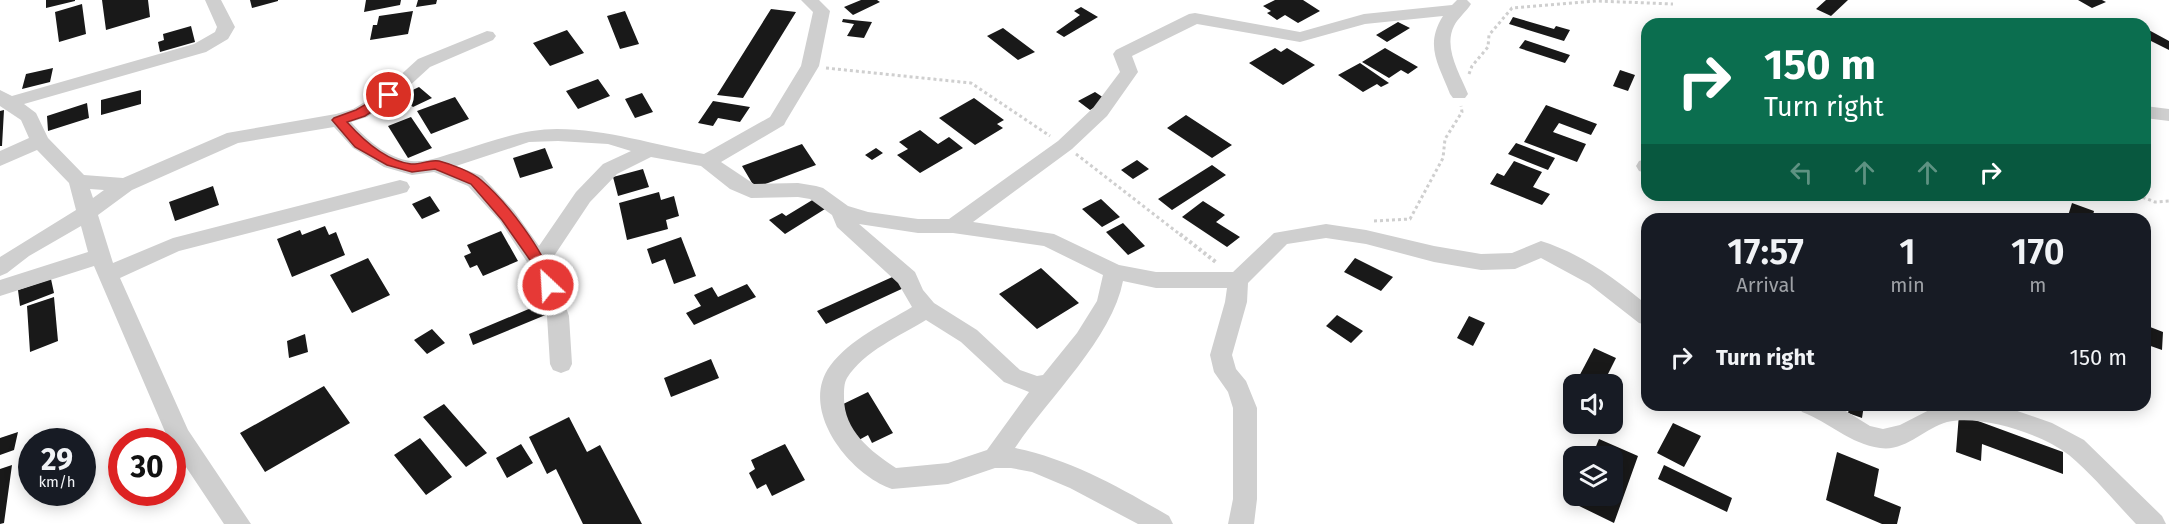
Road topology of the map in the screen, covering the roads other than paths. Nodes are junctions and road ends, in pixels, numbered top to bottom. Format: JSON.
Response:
{"nodes":[{"id":1,"x":213,"y":0,"type":"edge"},
{"id":2,"x":809,"y":0,"type":"edge"},
{"id":3,"x":1461,"y":5,"type":"edge"},
{"id":4,"x":487,"y":36,"type":"dead end"},
{"id":5,"x":1459,"y":94,"type":"road end"},
{"id":6,"x":3,"y":100,"type":"edge"},
{"id":7,"x":2151,"y":112,"type":"edge"},
{"id":8,"x":2169,"y":114,"type":"edge"},
{"id":9,"x":338,"y":120,"type":"junction"},
{"id":10,"x":40,"y":141,"type":"junction"},
{"id":11,"x":649,"y":150,"type":"junction"},
{"id":12,"x":0,"y":159,"type":"edge"},
{"id":13,"x":707,"y":161,"type":"junction"},
{"id":14,"x":436,"y":165,"type":"junction"},
{"id":15,"x":78,"y":181,"type":"junction"},
{"id":16,"x":125,"y":185,"type":"junction"},
{"id":17,"x":400,"y":187,"type":"dead end"},
{"id":18,"x":841,"y":211,"type":"junction"},
{"id":19,"x":88,"y":212,"type":"junction"},
{"id":20,"x":953,"y":226,"type":"junction"},
{"id":21,"x":539,"y":262,"type":"junction"},
{"id":22,"x":104,"y":265,"type":"junction"},
{"id":23,"x":0,"y":268,"type":"edge"},
{"id":24,"x":1114,"y":272,"type":"junction"},
{"id":25,"x":1238,"y":279,"type":"junction"},
{"id":26,"x":0,"y":288,"type":"edge"},
{"id":27,"x":926,"y":309,"type":"junction"},
{"id":28,"x":1641,"y":312,"type":"edge"},
{"id":29,"x":561,"y":363,"type":"dead end"},
{"id":30,"x":1012,"y":376,"type":"junction"},
{"id":31,"x":1050,"y":383,"type":"junction"},
{"id":32,"x":1827,"y":411,"type":"edge"},
{"id":33,"x":1954,"y":411,"type":"edge"},
{"id":34,"x":1966,"y":411,"type":"edge"},
{"id":35,"x":1025,"y":414,"type":"junction"},
{"id":36,"x":996,"y":457,"type":"junction"},
{"id":37,"x":238,"y":524,"type":"edge"},
{"id":38,"x":1160,"y":524,"type":"edge"},
{"id":39,"x":1241,"y":524,"type":"edge"},
{"id":40,"x":2153,"y":524,"type":"edge"}],
"edges":[{"from":1,"to":6,"type":"street"},
{"from":2,"to":13,"type":"street"},
{"from":3,"to":5,"type":"street"},
{"from":3,"to":20,"type":"street"},
{"from":4,"to":9,"type":"street"},
{"from":6,"to":10,"type":"street"},
{"from":7,"to":8,"type":"street"},
{"from":9,"to":14,"type":"street"},
{"from":9,"to":16,"type":"street"},
{"from":10,"to":12,"type":"street"},
{"from":10,"to":15,"type":"street"},
{"from":11,"to":13,"type":"street"},
{"from":11,"to":14,"type":"street"},
{"from":11,"to":21,"type":"street"},
{"from":13,"to":18,"type":"street"},
{"from":14,"to":21,"type":"street"},
{"from":15,"to":16,"type":"street"},
{"from":15,"to":19,"type":"street"},
{"from":16,"to":19,"type":"street"},
{"from":17,"to":22,"type":"street"},
{"from":18,"to":20,"type":"street"},
{"from":18,"to":27,"type":"street"},
{"from":19,"to":22,"type":"street"},
{"from":19,"to":23,"type":"street"},
{"from":20,"to":24,"type":"street"},
{"from":21,"to":29,"type":"street"},
{"from":22,"to":26,"type":"street"},
{"from":22,"to":37,"type":"street"},
{"from":24,"to":25,"type":"street"},
{"from":24,"to":31,"type":"street"},
{"from":25,"to":28,"type":"street"},
{"from":25,"to":39,"type":"street"},
{"from":27,"to":30,"type":"street"},
{"from":27,"to":36,"type":"street"},
{"from":30,"to":31,"type":"street"},
{"from":30,"to":35,"type":"street"},
{"from":31,"to":35,"type":"street"},
{"from":32,"to":33,"type":"street"},
{"from":34,"to":40,"type":"street"},
{"from":35,"to":36,"type":"street"},
{"from":36,"to":38,"type":"street"}]}
